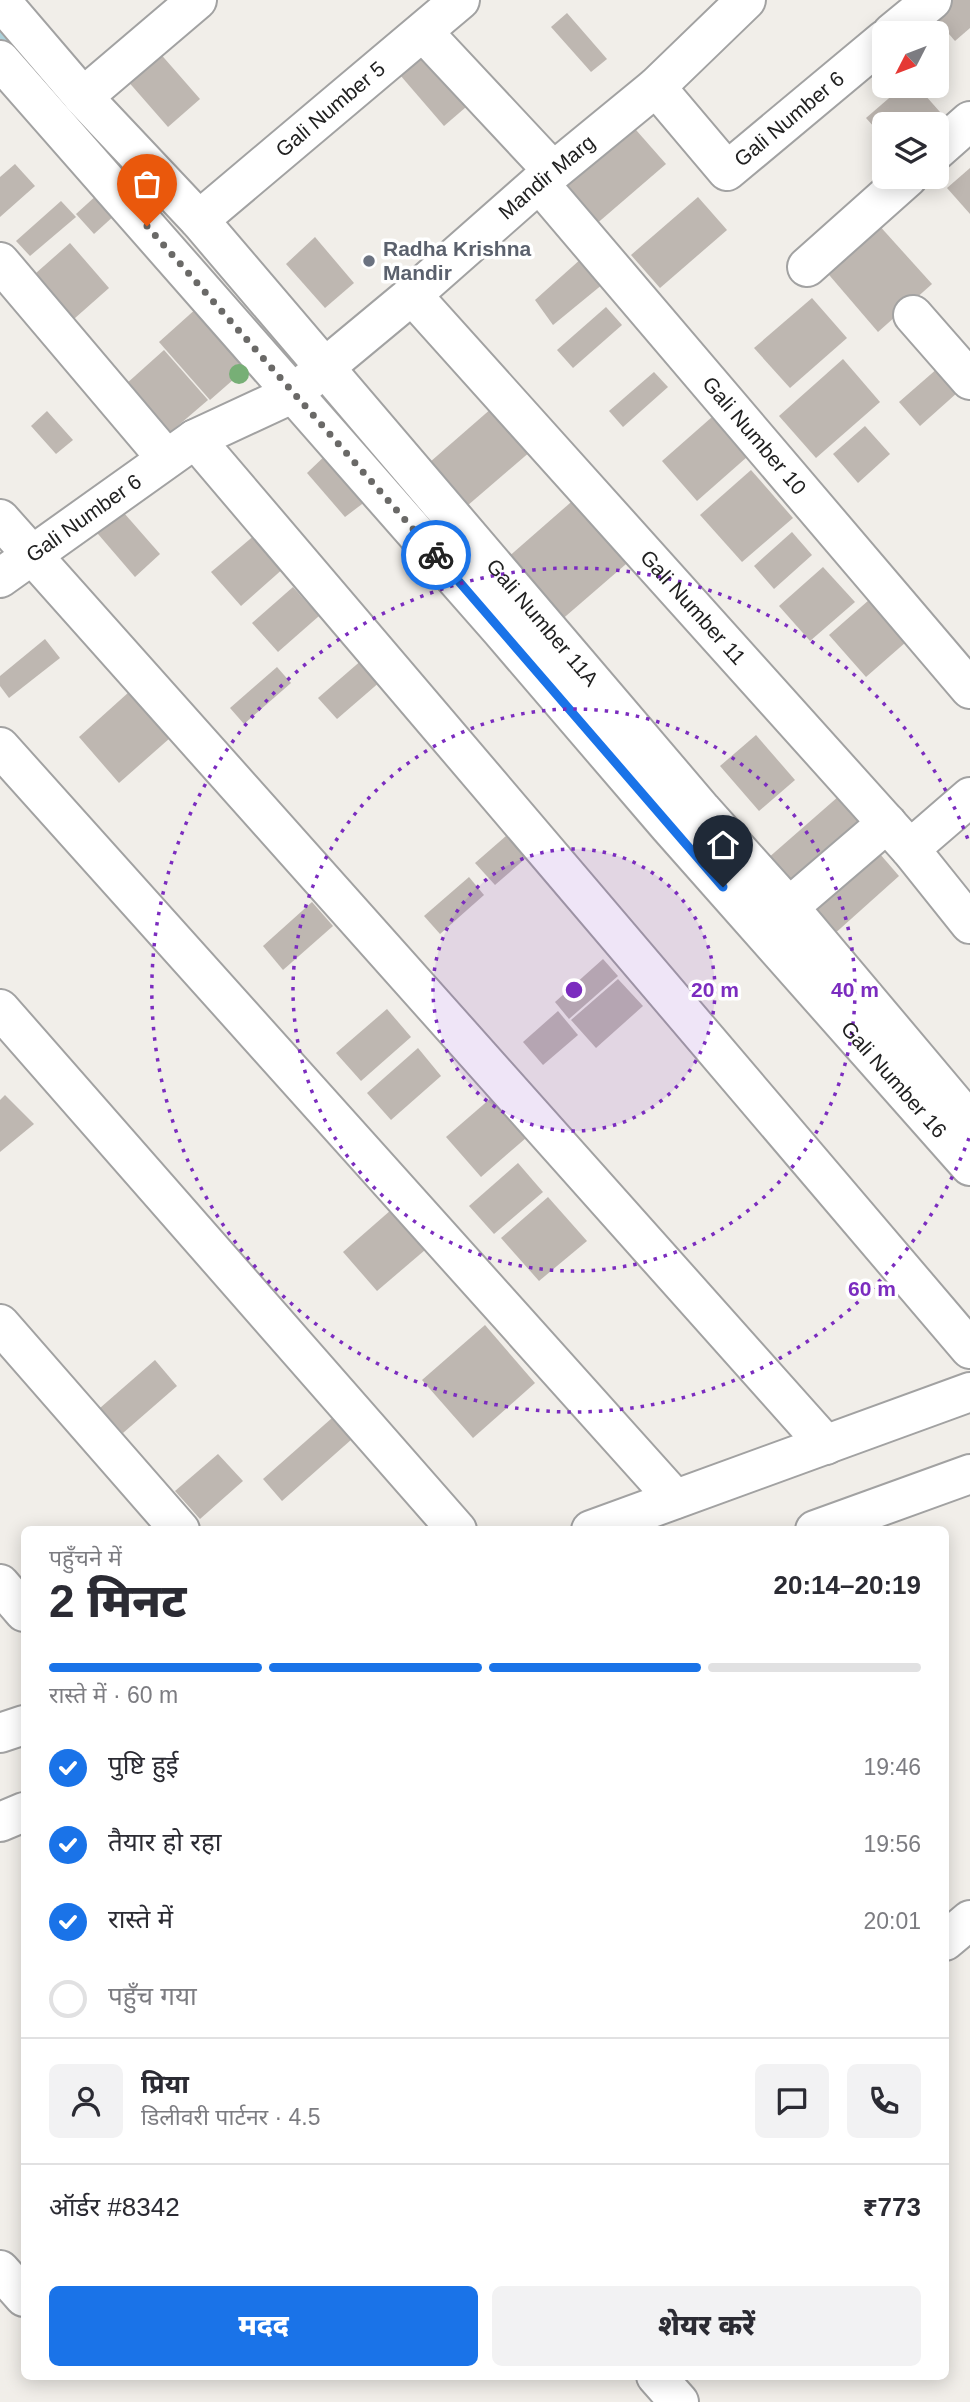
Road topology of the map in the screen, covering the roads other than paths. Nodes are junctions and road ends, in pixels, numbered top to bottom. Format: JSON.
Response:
{"nodes":[{"id":1,"x":0,"y":0,"type":"edge"},
{"id":2,"x":197,"y":0,"type":"edge"},
{"id":3,"x":460,"y":0,"type":"edge"},
{"id":4,"x":746,"y":0,"type":"edge"},
{"id":5,"x":932,"y":0,"type":"edge"},
{"id":6,"x":907,"y":21,"type":"edge"},
{"id":7,"x":423,"y":32,"type":"junction"},
{"id":8,"x":872,"y":50,"type":"edge"},
{"id":9,"x":0,"y":60,"type":"edge"},
{"id":10,"x":656,"y":87,"type":"junction"},
{"id":11,"x":83,"y":97,"type":"junction"},
{"id":12,"x":970,"y":121,"type":"edge"},
{"id":13,"x":949,"y":140,"type":"edge"},
{"id":14,"x":546,"y":177,"type":"junction"},
{"id":15,"x":895,"y":189,"type":"edge"},
{"id":16,"x":199,"y":220,"type":"junction"},
{"id":17,"x":0,"y":262,"type":"edge"},
{"id":18,"x":807,"y":267,"type":"dead end"},
{"id":19,"x":412,"y":295,"type":"junction"},
{"id":20,"x":913,"y":315,"type":"dead end"},
{"id":21,"x":324,"y":366,"type":"junction"},
{"id":22,"x":970,"y":380,"type":"edge"},
{"id":23,"x":294,"y":393,"type":"junction"},
{"id":24,"x":181,"y":449,"type":"junction"},
{"id":25,"x":0,"y":519,"type":"edge"},
{"id":26,"x":31,"y":556,"type":"junction"},
{"id":27,"x":0,"y":578,"type":"edge"},
{"id":28,"x":970,"y":689,"type":"edge"},
{"id":29,"x":0,"y":747,"type":"edge"},
{"id":30,"x":970,"y":797,"type":"edge"},
{"id":31,"x":898,"y":836,"type":"junction"},
{"id":32,"x":789,"y":907,"type":"junction"},
{"id":33,"x":970,"y":924,"type":"edge"},
{"id":34,"x":0,"y":1009,"type":"edge"},
{"id":35,"x":970,"y":1122,"type":"edge"},
{"id":36,"x":970,"y":1166,"type":"edge"},
{"id":37,"x":0,"y":1324,"type":"edge"},
{"id":38,"x":970,"y":1349,"type":"edge"},
{"id":39,"x":970,"y":1392,"type":"edge"},
{"id":40,"x":826,"y":1445,"type":"junction"},
{"id":41,"x":970,"y":1474,"type":"edge"},
{"id":42,"x":675,"y":1499,"type":"junction"},
{"id":43,"x":177,"y":1526,"type":"edge"},
{"id":44,"x":453,"y":1526,"type":"edge"},
{"id":45,"x":602,"y":1526,"type":"edge"},
{"id":46,"x":826,"y":1526,"type":"edge"},
{"id":47,"x":0,"y":1584,"type":"edge"},
{"id":48,"x":21,"y":1608,"type":"edge"},
{"id":49,"x":21,"y":1726,"type":"edge"},
{"id":50,"x":0,"y":1733,"type":"edge"},
{"id":51,"x":21,"y":1813,"type":"edge"},
{"id":52,"x":0,"y":1822,"type":"edge"},
{"id":53,"x":970,"y":1920,"type":"edge"},
{"id":54,"x":949,"y":1938,"type":"edge"},
{"id":55,"x":0,"y":2270,"type":"edge"},
{"id":56,"x":21,"y":2294,"type":"edge"},
{"id":57,"x":660,"y":2380,"type":"edge"},
{"id":58,"x":679,"y":2402,"type":"edge"}],
"edges":[{"from":1,"to":11,"type":"street","name":"Gali Number 11A"},
{"from":2,"to":11,"type":"street"},
{"from":3,"to":7,"type":"street","name":"Gali Number 5"},
{"from":4,"to":10,"type":"street","name":"Mandir Marg"},
{"from":5,"to":6,"type":"street"},
{"from":7,"to":14,"type":"street","name":"Gali Number 10"},
{"from":7,"to":16,"type":"street","name":"Gali Number 5"},
{"from":8,"to":10,"type":"street","name":"Gali Number 6"},
{"from":9,"to":23,"type":"street","name":"Gali Number 16"},
{"from":10,"to":14,"type":"street","name":"Mandir Marg"},
{"from":11,"to":16,"type":"street","name":"Gali Number 11A"},
{"from":12,"to":13,"type":"street"},
{"from":14,"to":19,"type":"street","name":"Mandir Marg"},
{"from":14,"to":28,"type":"street","name":"Gali Number 10"},
{"from":15,"to":18,"type":"street"},
{"from":16,"to":21,"type":"street","name":"Gali Number 11A"},
{"from":17,"to":24,"type":"street"},
{"from":19,"to":21,"type":"street","name":"Mandir Marg"},
{"from":19,"to":31,"type":"street","name":"Gali Number 11"},
{"from":20,"to":22,"type":"street"},
{"from":21,"to":23,"type":"street","name":"Mandir Marg"},
{"from":21,"to":32,"type":"street","name":"Gali Number 11A"},
{"from":23,"to":24,"type":"street","name":"Mandir Marg"},
{"from":23,"to":36,"type":"street","name":"Gali Number 16"},
{"from":24,"to":26,"type":"street","name":"Gali Number 6"},
{"from":24,"to":38,"type":"street"},
{"from":25,"to":26,"type":"street"},
{"from":26,"to":27,"type":"street","name":"Gali Number 6"},
{"from":26,"to":40,"type":"street"},
{"from":29,"to":42,"type":"street"},
{"from":30,"to":31,"type":"street"},
{"from":31,"to":32,"type":"street"},
{"from":31,"to":33,"type":"street","name":"Gali Number 11"},
{"from":32,"to":35,"type":"street","name":"Gali Number 11A"},
{"from":34,"to":44,"type":"street"},
{"from":37,"to":43,"type":"street"},
{"from":39,"to":40,"type":"street"},
{"from":40,"to":42,"type":"street"},
{"from":41,"to":46,"type":"street"},
{"from":42,"to":45,"type":"street"},
{"from":47,"to":48,"type":"street"},
{"from":49,"to":50,"type":"street"},
{"from":51,"to":52,"type":"street"},
{"from":53,"to":54,"type":"street"},
{"from":55,"to":56,"type":"street"},
{"from":57,"to":58,"type":"street"}]}
